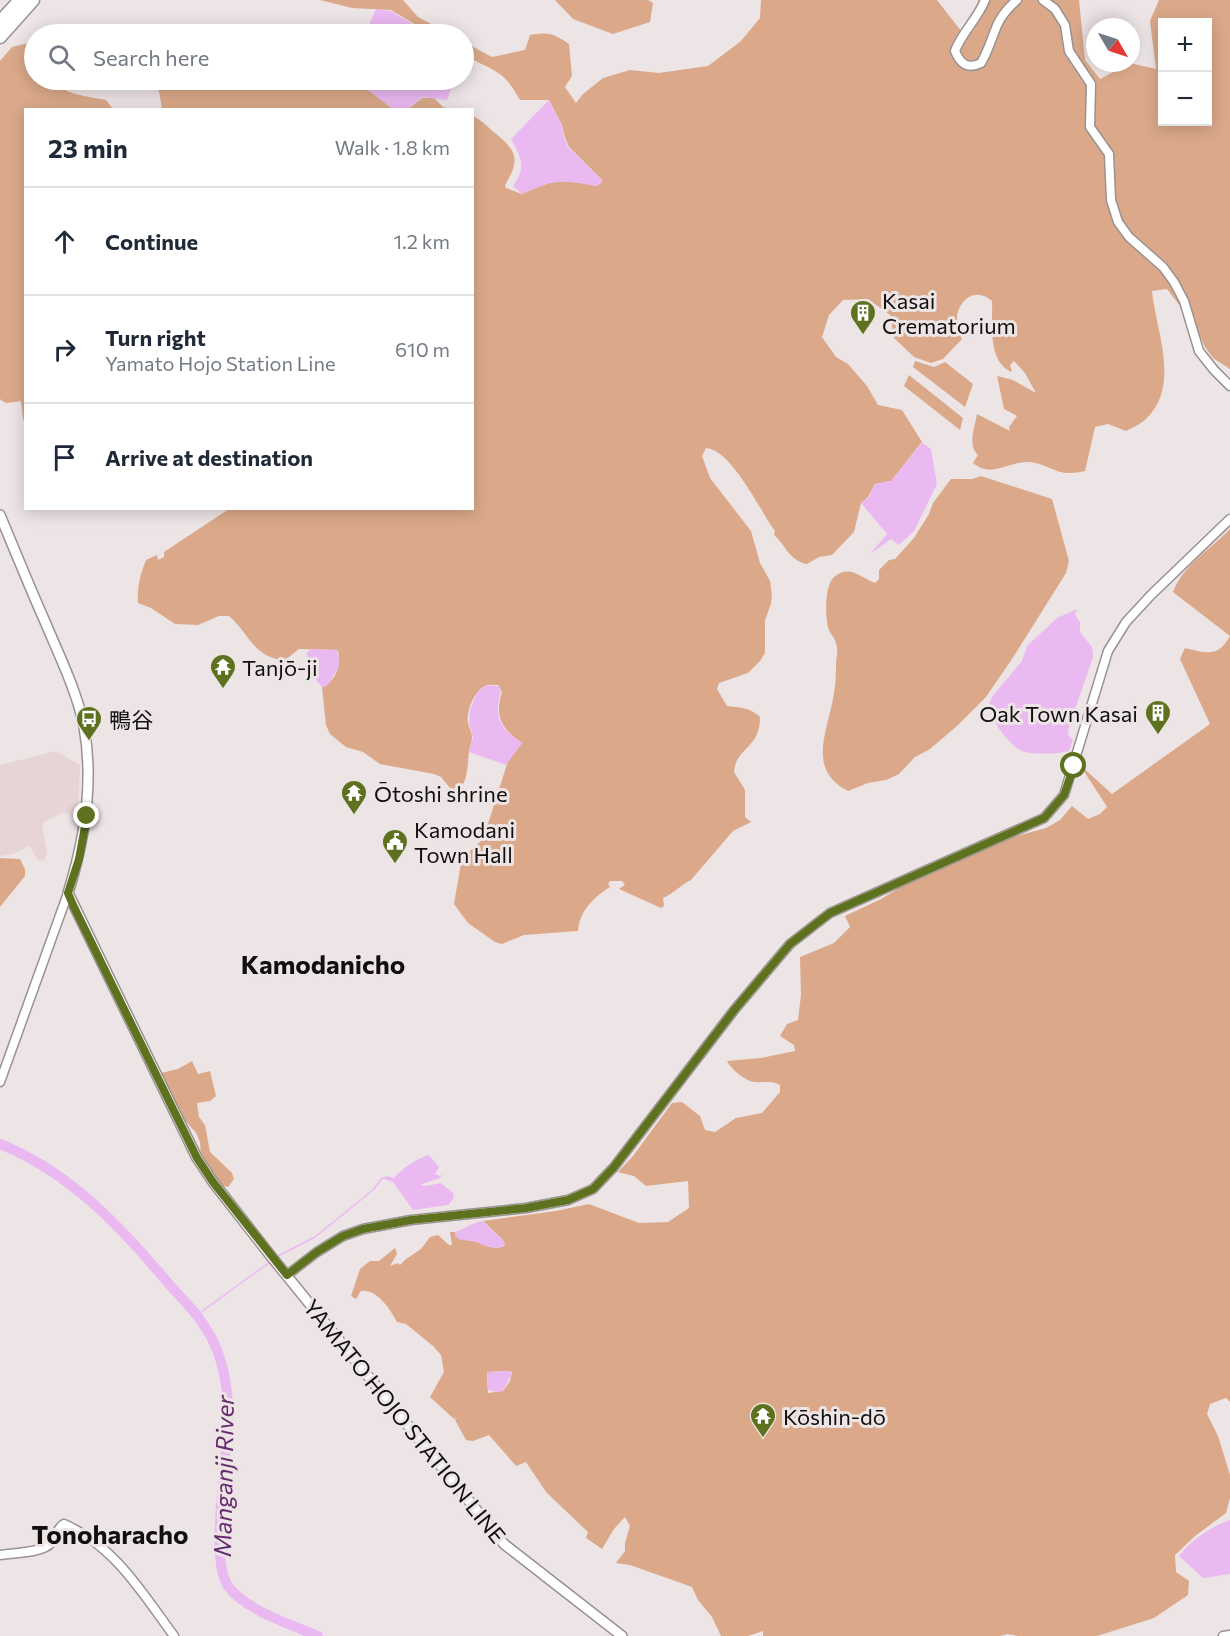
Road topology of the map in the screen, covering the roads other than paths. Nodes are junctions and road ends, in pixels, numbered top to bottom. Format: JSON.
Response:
{"nodes":[{"id":1,"x":20,"y":0,"type":"edge"},
{"id":2,"x":33,"y":0,"type":"edge"},
{"id":3,"x":985,"y":0,"type":"edge"},
{"id":4,"x":1017,"y":0,"type":"edge"},
{"id":5,"x":1043,"y":0,"type":"edge"},
{"id":6,"x":0,"y":21,"type":"edge"},
{"id":7,"x":0,"y":37,"type":"edge"},
{"id":8,"x":1230,"y":386,"type":"edge"},
{"id":9,"x":0,"y":515,"type":"edge"},
{"id":10,"x":1230,"y":519,"type":"edge"},
{"id":11,"x":68,"y":893,"type":"junction"},
{"id":12,"x":0,"y":1082,"type":"edge"},
{"id":13,"x":287,"y":1275,"type":"junction"},
{"id":14,"x":0,"y":1555,"type":"edge"},
{"id":15,"x":1230,"y":1635,"type":"edge"},
{"id":16,"x":174,"y":1636,"type":"edge"},
{"id":17,"x":622,"y":1636,"type":"edge"},
{"id":18,"x":1223,"y":1636,"type":"edge"}],
"edges":[{"from":1,"to":6,"type":"highway"},
{"from":2,"to":7,"type":"highway"},
{"from":3,"to":4,"type":"street"},
{"from":5,"to":8,"type":"street"},
{"from":9,"to":11,"type":"main road"},
{"from":10,"to":13,"type":"street"},
{"from":11,"to":12,"type":"street"},
{"from":11,"to":13,"type":"main road","name":"YAMATO HOJO STATION LINE"},
{"from":13,"to":17,"type":"main road","name":"YAMATO HOJO STATION LINE"},
{"from":14,"to":16,"type":"street"},
{"from":15,"to":18,"type":"street"}]}
